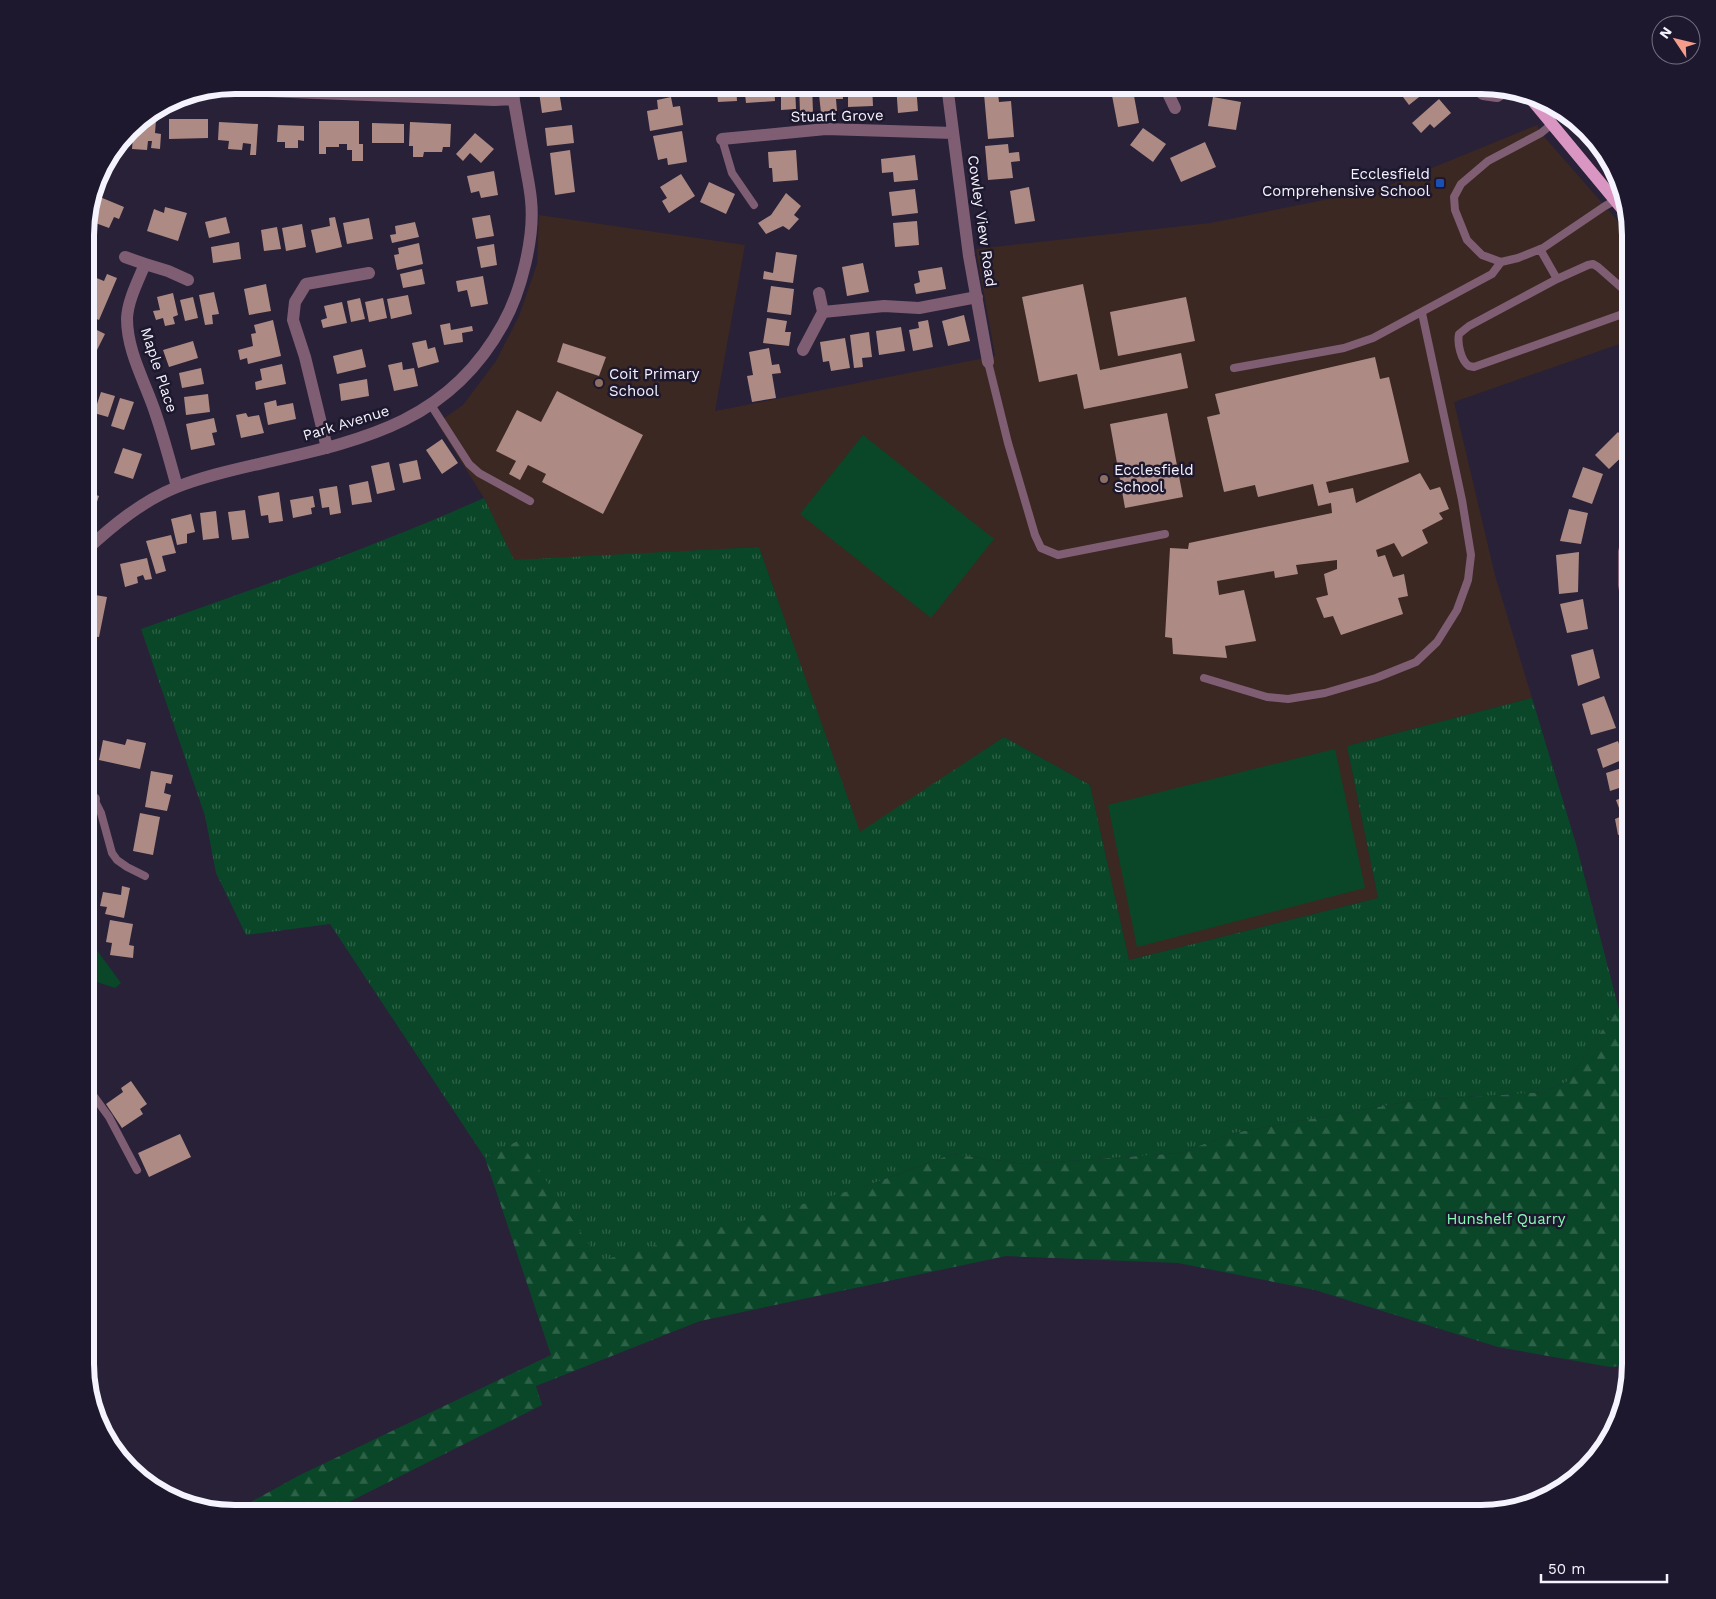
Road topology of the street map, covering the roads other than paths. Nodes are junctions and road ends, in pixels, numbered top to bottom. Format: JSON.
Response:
{"nodes":[{"id":1,"x":400,"y":94,"type":"edge"},
{"id":2,"x":513,"y":94,"type":"edge"},
{"id":3,"x":948,"y":94,"type":"edge"},
{"id":4,"x":1168,"y":94,"type":"edge"},
{"id":5,"x":1486,"y":94,"type":"edge"},
{"id":6,"x":1499,"y":95,"type":"edge"},
{"id":7,"x":514,"y":99,"type":"junction"},
{"id":8,"x":1536,"y":104,"type":"edge"},
{"id":9,"x":1175,"y":108,"type":"dead end"},
{"id":10,"x":1552,"y":124,"type":"junction"},
{"id":11,"x":953,"y":133,"type":"junction"},
{"id":12,"x":722,"y":139,"type":"joint"},
{"id":13,"x":1616,"y":200,"type":"junction"},
{"id":14,"x":1619,"y":204,"type":"edge"},
{"id":15,"x":754,"y":205,"type":"dead end"},
{"id":16,"x":1540,"y":249,"type":"junction"},
{"id":17,"x":125,"y":257,"type":"dead end"},
{"id":18,"x":1501,"y":262,"type":"junction"},
{"id":19,"x":145,"y":264,"type":"junction"},
{"id":20,"x":369,"y":273,"type":"dead end"},
{"id":21,"x":1557,"y":279,"type":"junction"},
{"id":22,"x":188,"y":280,"type":"dead end"},
{"id":23,"x":1622,"y":288,"type":"edge"},
{"id":24,"x":819,"y":293,"type":"dead end"},
{"id":25,"x":977,"y":297,"type":"junction"},
{"id":26,"x":823,"y":312,"type":"junction"},
{"id":27,"x":1422,"y":313,"type":"junction"},
{"id":28,"x":1622,"y":315,"type":"edge"},
{"id":29,"x":803,"y":350,"type":"dead end"},
{"id":30,"x":988,"y":362,"type":"joint"},
{"id":31,"x":1234,"y":368,"type":"dead end"},
{"id":32,"x":431,"y":405,"type":"junction"},
{"id":33,"x":327,"y":448,"type":"junction"},
{"id":34,"x":177,"y":487,"type":"junction"},
{"id":35,"x":530,"y":501,"type":"dead end"},
{"id":36,"x":1165,"y":534,"type":"dead end"},
{"id":37,"x":94,"y":544,"type":"edge"},
{"id":38,"x":1204,"y":678,"type":"dead end"},
{"id":39,"x":94,"y":804,"type":"edge"},
{"id":40,"x":145,"y":876,"type":"dead end"},
{"id":41,"x":94,"y":1097,"type":"edge"},
{"id":42,"x":137,"y":1170,"type":"dead end"}],
"edges":[{"from":1,"to":7,"type":"street"},
{"from":2,"to":7,"type":"street","name":"Park Avenue"},
{"from":3,"to":11,"type":"street","name":"Cowley View Road"},
{"from":4,"to":9,"type":"street"},
{"from":5,"to":6,"type":"street"},
{"from":7,"to":32,"type":"street","name":"Park Avenue"},
{"from":8,"to":10,"type":"main road"},
{"from":10,"to":13,"type":"main road"},
{"from":10,"to":18,"type":"lane"},
{"from":11,"to":12,"type":"street","name":"Stuart Grove"},
{"from":11,"to":25,"type":"street","name":"Cowley View Road"},
{"from":12,"to":15,"type":"lane"},
{"from":13,"to":14,"type":"main road"},
{"from":13,"to":16,"type":"lane"},
{"from":16,"to":18,"type":"lane"},
{"from":16,"to":21,"type":"lane"},
{"from":17,"to":19,"type":"street"},
{"from":18,"to":27,"type":"lane"},
{"from":19,"to":22,"type":"street"},
{"from":19,"to":34,"type":"street","name":"Maple Place"},
{"from":20,"to":33,"type":"street"},
{"from":21,"to":23,"type":"lane"},
{"from":21,"to":28,"type":"lane"},
{"from":24,"to":26,"type":"street"},
{"from":25,"to":26,"type":"street"},
{"from":25,"to":30,"type":"street","name":"Cowley View Road"},
{"from":26,"to":29,"type":"street"},
{"from":27,"to":31,"type":"lane"},
{"from":27,"to":38,"type":"lane"},
{"from":30,"to":36,"type":"lane"},
{"from":32,"to":33,"type":"street","name":"Park Avenue"},
{"from":32,"to":35,"type":"lane"},
{"from":33,"to":34,"type":"street","name":"Park Avenue"},
{"from":34,"to":37,"type":"street","name":"Park Avenue"},
{"from":39,"to":40,"type":"lane"},
{"from":41,"to":42,"type":"lane"}]}
